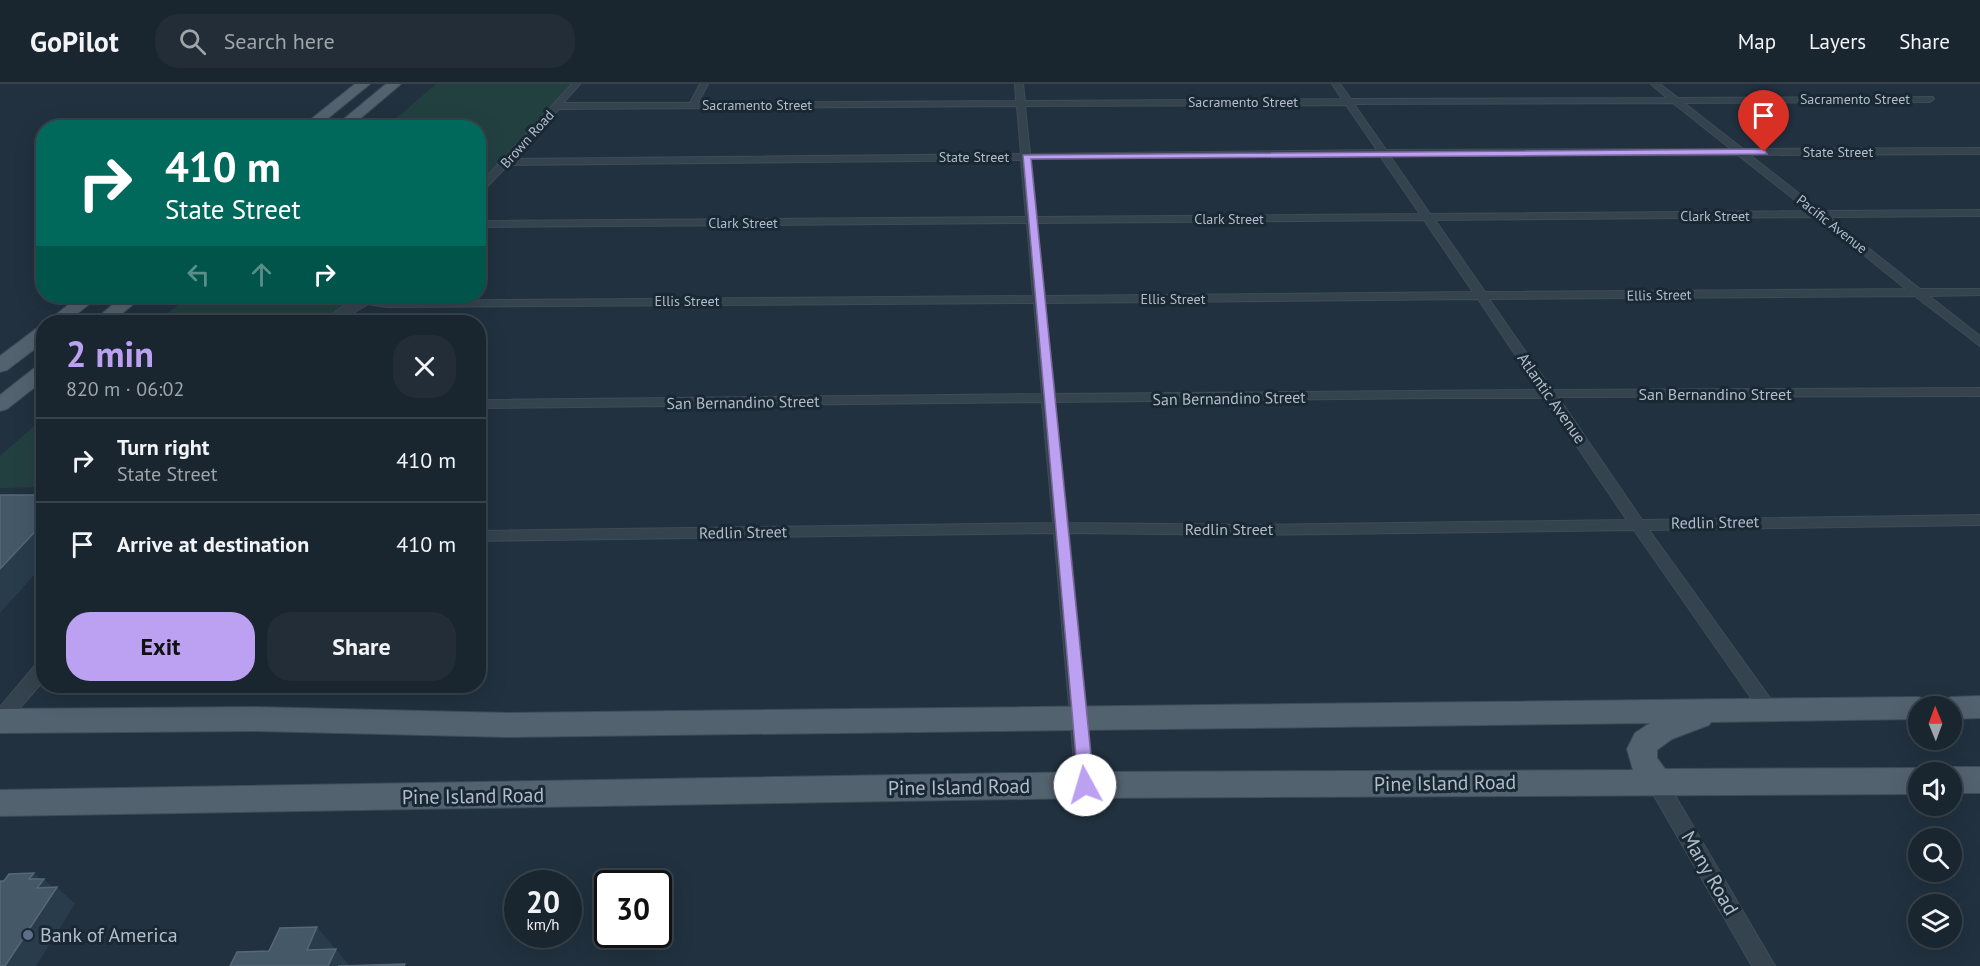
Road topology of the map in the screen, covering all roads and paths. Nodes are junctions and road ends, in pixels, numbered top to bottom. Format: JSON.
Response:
{"nodes":[{"id":1,"x":363,"y":84,"type":"edge"},
{"id":2,"x":394,"y":84,"type":"edge"},
{"id":3,"x":576,"y":84,"type":"edge"},
{"id":4,"x":704,"y":84,"type":"edge"},
{"id":5,"x":1020,"y":84,"type":"edge"},
{"id":6,"x":1336,"y":84,"type":"edge"},
{"id":7,"x":1655,"y":84,"type":"edge"},
{"id":8,"x":1930,"y":99,"type":"dead end"},
{"id":9,"x":1675,"y":100,"type":"junction"},
{"id":10,"x":1348,"y":102,"type":"junction"},
{"id":11,"x":1022,"y":104,"type":"junction"},
{"id":12,"x":556,"y":106,"type":"junction"},
{"id":13,"x":692,"y":106,"type":"junction"},
{"id":14,"x":317,"y":120,"type":"edge"},
{"id":15,"x":350,"y":120,"type":"edge"},
{"id":16,"x":1980,"y":151,"type":"edge"},
{"id":17,"x":1742,"y":152,"type":"junction"},
{"id":18,"x":1384,"y":153,"type":"junction"},
{"id":19,"x":1026,"y":157,"type":"junction"},
{"id":20,"x":508,"y":162,"type":"junction"},
{"id":21,"x":486,"y":185,"type":"edge"},
{"id":22,"x":1980,"y":213,"type":"edge"},
{"id":23,"x":1820,"y":215,"type":"junction"},
{"id":24,"x":1428,"y":218,"type":"junction"},
{"id":25,"x":1032,"y":221,"type":"junction"},
{"id":26,"x":486,"y":224,"type":"edge"},
{"id":27,"x":1918,"y":292,"type":"junction"},
{"id":28,"x":1980,"y":292,"type":"edge"},
{"id":29,"x":1482,"y":297,"type":"junction"},
{"id":30,"x":1040,"y":299,"type":"junction"},
{"id":31,"x":486,"y":302,"type":"edge"},
{"id":32,"x":81,"y":303,"type":"edge"},
{"id":33,"x":108,"y":303,"type":"edge"},
{"id":34,"x":125,"y":303,"type":"edge"},
{"id":35,"x":360,"y":303,"type":"edge"},
{"id":36,"x":65,"y":315,"type":"edge"},
{"id":37,"x":96,"y":315,"type":"edge"},
{"id":38,"x":110,"y":315,"type":"edge"},
{"id":39,"x":340,"y":315,"type":"edge"},
{"id":40,"x":36,"y":338,"type":"edge"},
{"id":41,"x":1980,"y":342,"type":"edge"},
{"id":42,"x":0,"y":366,"type":"edge"},
{"id":43,"x":36,"y":375,"type":"edge"},
{"id":44,"x":1980,"y":392,"type":"edge"},
{"id":45,"x":1549,"y":395,"type":"junction"},
{"id":46,"x":1048,"y":399,"type":"junction"},
{"id":47,"x":486,"y":404,"type":"edge"},
{"id":48,"x":0,"y":405,"type":"edge"},
{"id":49,"x":1980,"y":519,"type":"edge"},
{"id":50,"x":1638,"y":523,"type":"junction"},
{"id":51,"x":1062,"y":530,"type":"junction"},
{"id":52,"x":486,"y":536,"type":"edge"},
{"id":53,"x":36,"y":677,"type":"edge"},
{"id":54,"x":1980,"y":707,"type":"edge"},
{"id":55,"x":1908,"y":708,"type":"edge"},
{"id":56,"x":1962,"y":708,"type":"edge"},
{"id":57,"x":1769,"y":710,"type":"junction"},
{"id":58,"x":1718,"y":711,"type":"junction"},
{"id":59,"x":1077,"y":717,"type":"junction"},
{"id":60,"x":0,"y":720,"type":"edge"},
{"id":61,"x":1962,"y":780,"type":"edge"},
{"id":62,"x":1980,"y":780,"type":"edge"},
{"id":63,"x":1656,"y":781,"type":"junction"},
{"id":64,"x":1908,"y":781,"type":"edge"},
{"id":65,"x":1085,"y":785,"type":"junction"},
{"id":66,"x":0,"y":804,"type":"edge"},
{"id":67,"x":1764,"y":966,"type":"edge"}],
"edges":[{"from":1,"to":14,"type":"main road"},
{"from":2,"to":15,"type":"main road"},
{"from":3,"to":12,"type":"street","name":"Brown Road"},
{"from":4,"to":13,"type":"street"},
{"from":5,"to":11,"type":"street"},
{"from":6,"to":10,"type":"street","name":"Atlantic Avenue"},
{"from":7,"to":9,"type":"street","name":"Pacific Avenue"},
{"from":8,"to":9,"type":"street","name":"Sacramento Street"},
{"from":9,"to":10,"type":"street","name":"Sacramento Street"},
{"from":9,"to":17,"type":"street","name":"Pacific Avenue"},
{"from":10,"to":11,"type":"street","name":"Sacramento Street"},
{"from":10,"to":18,"type":"street","name":"Atlantic Avenue"},
{"from":11,"to":13,"type":"street","name":"Sacramento Street"},
{"from":11,"to":19,"type":"street"},
{"from":12,"to":13,"type":"street","name":"Sacramento Street"},
{"from":12,"to":20,"type":"street","name":"Brown Road"},
{"from":16,"to":17,"type":"street","name":"State Street"},
{"from":17,"to":18,"type":"street","name":"State Street"},
{"from":17,"to":23,"type":"street","name":"Pacific Avenue"},
{"from":18,"to":19,"type":"street","name":"State Street"},
{"from":18,"to":24,"type":"street","name":"Atlantic Avenue"},
{"from":19,"to":20,"type":"street","name":"State Street"},
{"from":19,"to":25,"type":"street"},
{"from":20,"to":21,"type":"street","name":"Brown Road"},
{"from":22,"to":23,"type":"street","name":"Clark Street"},
{"from":23,"to":24,"type":"street","name":"Clark Street"},
{"from":23,"to":27,"type":"street","name":"Pacific Avenue"},
{"from":24,"to":25,"type":"street","name":"Clark Street"},
{"from":24,"to":29,"type":"street","name":"Atlantic Avenue"},
{"from":25,"to":26,"type":"street","name":"Clark Street"},
{"from":25,"to":30,"type":"street"},
{"from":27,"to":28,"type":"street","name":"Ellis Street"},
{"from":27,"to":29,"type":"street","name":"Ellis Street"},
{"from":27,"to":41,"type":"street","name":"Pacific Avenue"},
{"from":29,"to":30,"type":"street","name":"Ellis Street"},
{"from":29,"to":45,"type":"street","name":"Atlantic Avenue"},
{"from":30,"to":31,"type":"street","name":"Ellis Street"},
{"from":30,"to":46,"type":"street"},
{"from":32,"to":36,"type":"main road"},
{"from":33,"to":37,"type":"main road"},
{"from":34,"to":38,"type":"main road"},
{"from":35,"to":39,"type":"street"},
{"from":40,"to":42,"type":"main road"},
{"from":43,"to":48,"type":"main road"},
{"from":44,"to":45,"type":"street","name":"San Bernandino Street"},
{"from":45,"to":46,"type":"street","name":"San Bernandino Street"},
{"from":45,"to":50,"type":"street","name":"Atlantic Avenue"},
{"from":46,"to":47,"type":"street","name":"San Bernandino Street"},
{"from":46,"to":51,"type":"street"},
{"from":49,"to":50,"type":"street","name":"Redlin Street"},
{"from":50,"to":51,"type":"street","name":"Redlin Street"},
{"from":50,"to":57,"type":"street","name":"Atlantic Avenue"},
{"from":51,"to":52,"type":"street","name":"Redlin Street"},
{"from":51,"to":59,"type":"street"},
{"from":53,"to":60,"type":"street"},
{"from":54,"to":56,"type":"main road"},
{"from":55,"to":57,"type":"main road"},
{"from":57,"to":58,"type":"main road"},
{"from":58,"to":59,"type":"main road"},
{"from":58,"to":63,"type":"main road"},
{"from":59,"to":60,"type":"main road"},
{"from":59,"to":65,"type":"street"},
{"from":61,"to":62,"type":"main road"},
{"from":63,"to":64,"type":"main road","name":"Pine Island Road"},
{"from":63,"to":65,"type":"main road","name":"Pine Island Road"},
{"from":63,"to":67,"type":"street","name":"Many Road"},
{"from":65,"to":66,"type":"main road","name":"Pine Island Road"}]}
